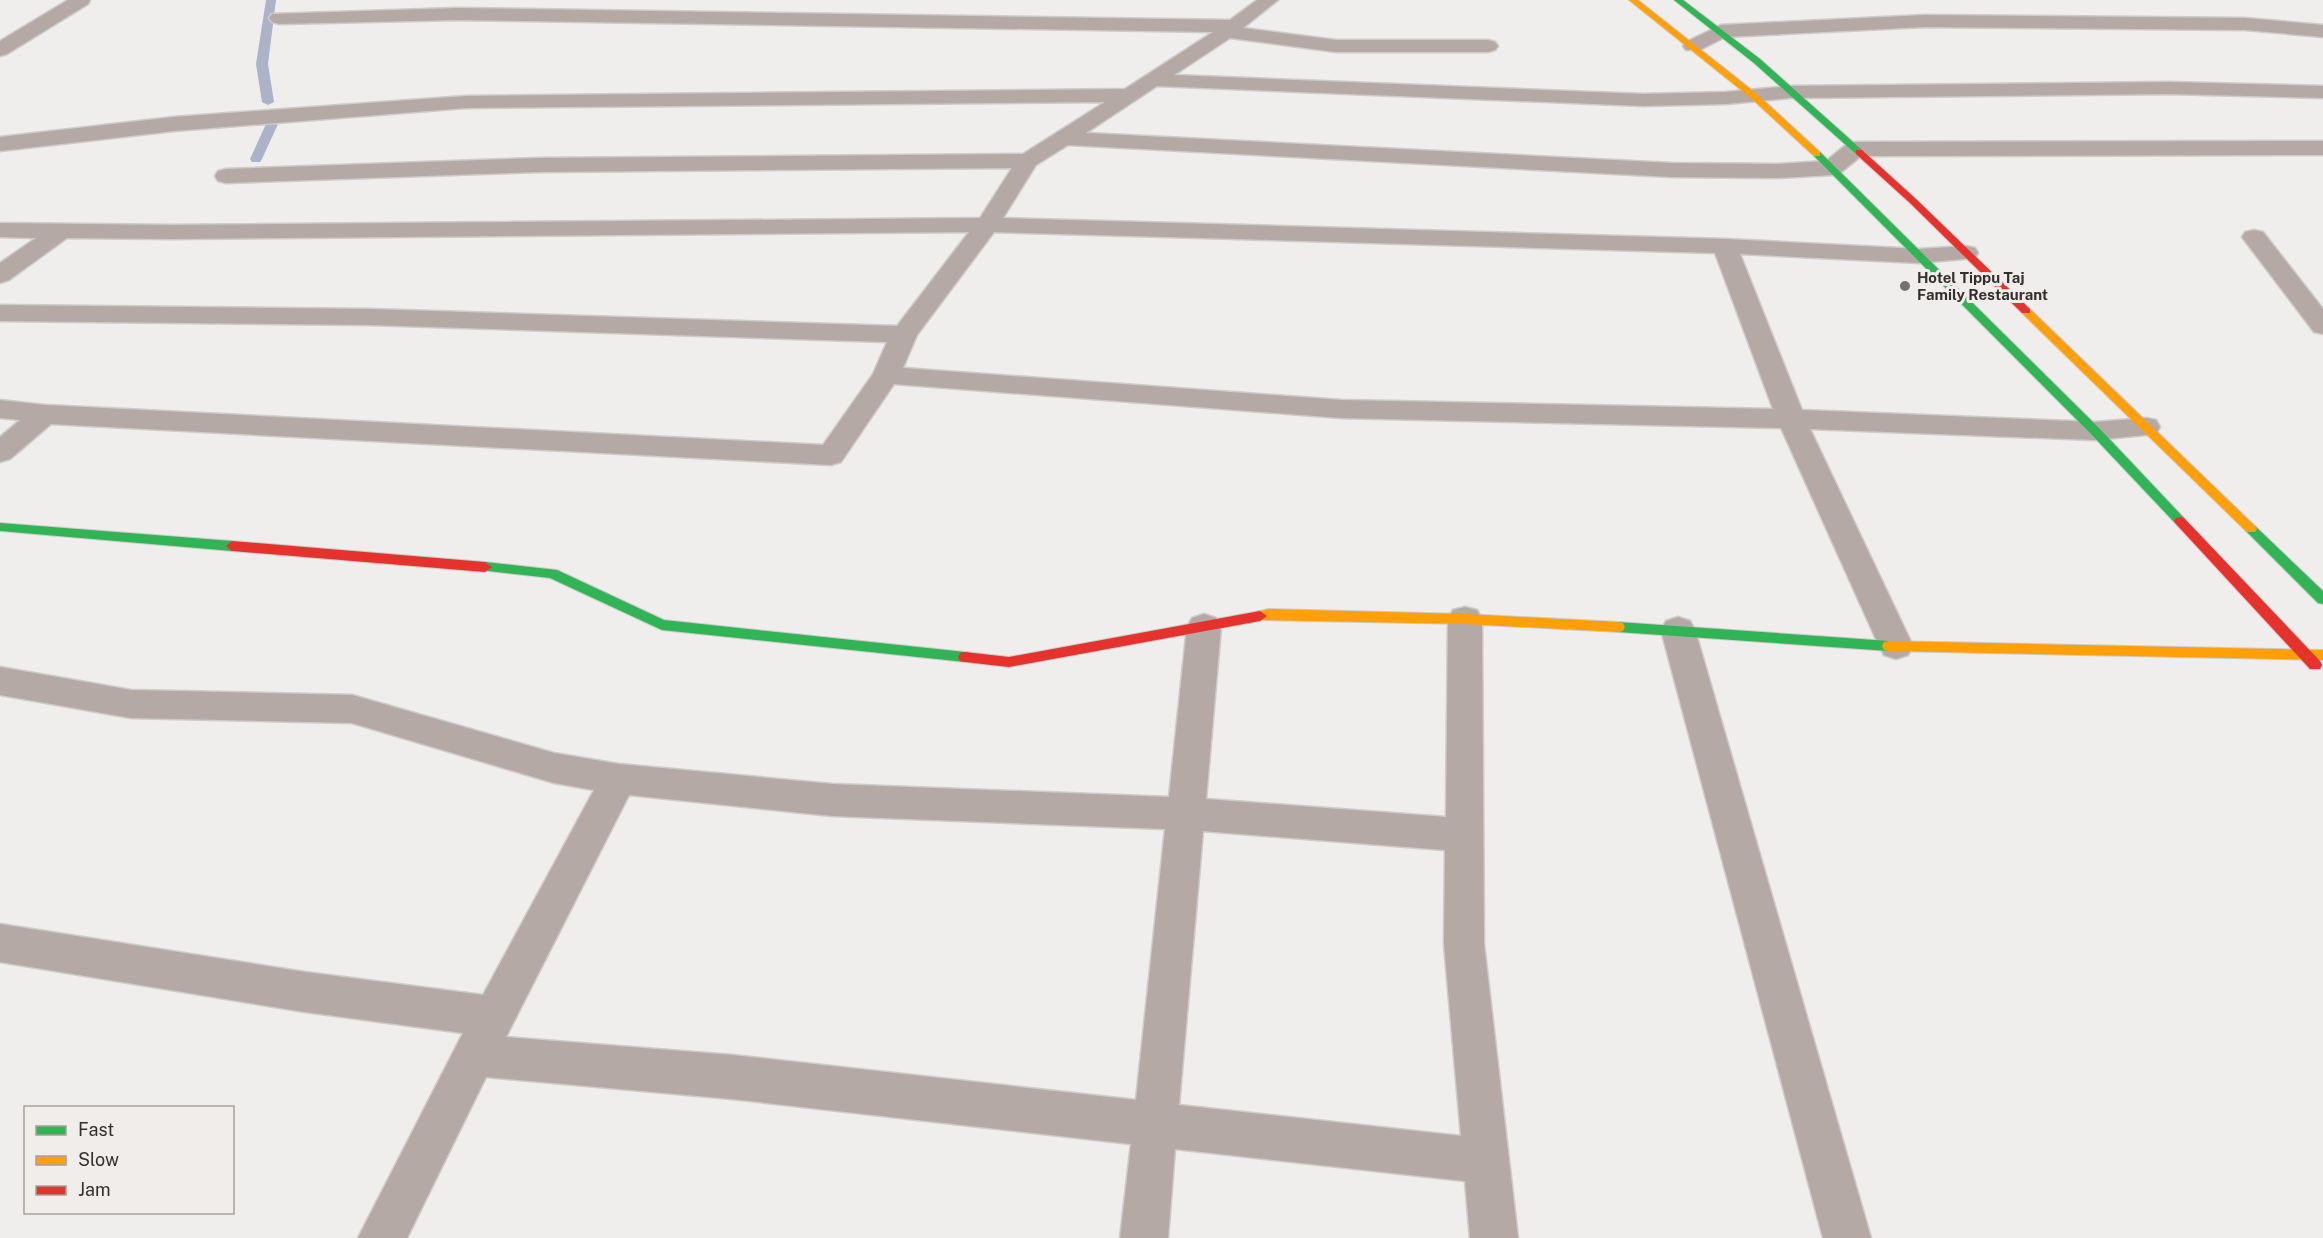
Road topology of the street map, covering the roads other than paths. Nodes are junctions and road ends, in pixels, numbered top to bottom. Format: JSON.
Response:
{"nodes":[{"id":1,"x":81,"y":0,"type":"edge"},
{"id":2,"x":559,"y":0,"type":"edge"},
{"id":3,"x":1269,"y":0,"type":"edge"},
{"id":4,"x":1633,"y":0,"type":"edge"},
{"id":5,"x":1678,"y":0,"type":"edge"},
{"id":6,"x":545,"y":15,"type":"junction"},
{"id":7,"x":279,"y":18,"type":"dead end"},
{"id":8,"x":1229,"y":29,"type":"junction"},
{"id":9,"x":1720,"y":31,"type":"junction"},
{"id":10,"x":2323,"y":31,"type":"edge"},
{"id":11,"x":1488,"y":46,"type":"dead end"},
{"id":12,"x":1693,"y":46,"type":"junction"},
{"id":13,"x":0,"y":50,"type":"edge"},
{"id":14,"x":1152,"y":80,"type":"junction"},
{"id":15,"x":1790,"y":92,"type":"junction"},
{"id":16,"x":2323,"y":92,"type":"edge"},
{"id":17,"x":1131,"y":95,"type":"junction"},
{"id":18,"x":1754,"y":96,"type":"junction"},
{"id":19,"x":1061,"y":138,"type":"junction"},
{"id":20,"x":0,"y":144,"type":"edge"},
{"id":21,"x":1855,"y":148,"type":"junction"},
{"id":22,"x":2323,"y":148,"type":"edge"},
{"id":23,"x":1028,"y":161,"type":"junction"},
{"id":24,"x":1832,"y":168,"type":"junction"},
{"id":25,"x":226,"y":176,"type":"dead end"},
{"id":26,"x":987,"y":225,"type":"junction"},
{"id":27,"x":0,"y":230,"type":"edge"},
{"id":28,"x":62,"y":231,"type":"junction"},
{"id":29,"x":2254,"y":237,"type":"dead end"},
{"id":30,"x":1725,"y":246,"type":"junction"},
{"id":31,"x":1966,"y":253,"type":"junction"},
{"id":32,"x":1919,"y":256,"type":"junction"},
{"id":33,"x":0,"y":275,"type":"edge"},
{"id":34,"x":0,"y":313,"type":"edge"},
{"id":35,"x":2323,"y":326,"type":"edge"},
{"id":36,"x":904,"y":334,"type":"junction"},
{"id":37,"x":886,"y":375,"type":"junction"},
{"id":38,"x":0,"y":409,"type":"edge"},
{"id":39,"x":45,"y":414,"type":"junction"},
{"id":40,"x":1791,"y":419,"type":"junction"},
{"id":41,"x":2146,"y":427,"type":"junction"},
{"id":42,"x":2095,"y":431,"type":"junction"},
{"id":43,"x":0,"y":452,"type":"edge"},
{"id":44,"x":0,"y":527,"type":"edge"},
{"id":45,"x":2323,"y":599,"type":"edge"},
{"id":46,"x":1466,"y":619,"type":"junction"},
{"id":47,"x":1204,"y":627,"type":"junction"},
{"id":48,"x":1678,"y":630,"type":"junction"},
{"id":49,"x":1896,"y":646,"type":"junction"},
{"id":50,"x":2323,"y":655,"type":"edge"},
{"id":51,"x":2306,"y":656,"type":"junction"},
{"id":52,"x":2323,"y":673,"type":"edge"},
{"id":53,"x":0,"y":681,"type":"edge"},
{"id":54,"x":619,"y":779,"type":"junction"},
{"id":55,"x":1186,"y":814,"type":"junction"},
{"id":56,"x":1464,"y":836,"type":"junction"},
{"id":57,"x":0,"y":943,"type":"edge"},
{"id":58,"x":494,"y":1017,"type":"junction"},
{"id":59,"x":474,"y":1055,"type":"junction"},
{"id":60,"x":1155,"y":1124,"type":"junction"},
{"id":61,"x":1486,"y":1161,"type":"junction"},
{"id":62,"x":381,"y":1238,"type":"edge"},
{"id":63,"x":1144,"y":1238,"type":"edge"},
{"id":64,"x":1494,"y":1238,"type":"edge"},
{"id":65,"x":1847,"y":1238,"type":"edge"}],
"edges":[{"from":1,"to":13,"type":"street"},
{"from":2,"to":6,"type":"street"},
{"from":3,"to":8,"type":"street"},
{"from":4,"to":12,"type":"main road"},
{"from":5,"to":9,"type":"main road"},
{"from":6,"to":7,"type":"street"},
{"from":6,"to":8,"type":"street"},
{"from":8,"to":11,"type":"street"},
{"from":8,"to":14,"type":"street"},
{"from":9,"to":10,"type":"street"},
{"from":9,"to":12,"type":"street"},
{"from":9,"to":15,"type":"main road"},
{"from":12,"to":18,"type":"main road"},
{"from":14,"to":17,"type":"street"},
{"from":14,"to":18,"type":"street"},
{"from":15,"to":16,"type":"street"},
{"from":15,"to":18,"type":"street"},
{"from":15,"to":21,"type":"main road"},
{"from":17,"to":19,"type":"street"},
{"from":17,"to":20,"type":"street"},
{"from":18,"to":24,"type":"main road"},
{"from":19,"to":23,"type":"street"},
{"from":19,"to":24,"type":"street"},
{"from":21,"to":22,"type":"street"},
{"from":21,"to":24,"type":"street"},
{"from":21,"to":31,"type":"main road"},
{"from":23,"to":25,"type":"street"},
{"from":23,"to":26,"type":"street"},
{"from":24,"to":32,"type":"main road"},
{"from":26,"to":28,"type":"street"},
{"from":26,"to":30,"type":"street"},
{"from":26,"to":36,"type":"street"},
{"from":27,"to":28,"type":"street"},
{"from":28,"to":33,"type":"street"},
{"from":29,"to":35,"type":"street"},
{"from":30,"to":32,"type":"street"},
{"from":30,"to":40,"type":"street"},
{"from":31,"to":32,"type":"street"},
{"from":31,"to":41,"type":"main road"},
{"from":32,"to":42,"type":"main road"},
{"from":34,"to":36,"type":"street"},
{"from":36,"to":37,"type":"street"},
{"from":37,"to":39,"type":"street"},
{"from":37,"to":40,"type":"street"},
{"from":38,"to":39,"type":"street"},
{"from":39,"to":43,"type":"street"},
{"from":40,"to":42,"type":"street"},
{"from":40,"to":49,"type":"street"},
{"from":41,"to":42,"type":"street"},
{"from":41,"to":45,"type":"main road"},
{"from":42,"to":51,"type":"main road"},
{"from":44,"to":47,"type":"main road"},
{"from":46,"to":47,"type":"main road"},
{"from":46,"to":48,"type":"main road"},
{"from":46,"to":56,"type":"street"},
{"from":47,"to":55,"type":"street"},
{"from":48,"to":49,"type":"main road"},
{"from":48,"to":65,"type":"street"},
{"from":49,"to":51,"type":"main road"},
{"from":50,"to":51,"type":"main road"},
{"from":51,"to":52,"type":"main road"},
{"from":53,"to":54,"type":"street"},
{"from":54,"to":55,"type":"street"},
{"from":54,"to":58,"type":"street"},
{"from":55,"to":56,"type":"street"},
{"from":55,"to":60,"type":"street"},
{"from":56,"to":61,"type":"street"},
{"from":57,"to":58,"type":"street"},
{"from":58,"to":59,"type":"street"},
{"from":59,"to":60,"type":"street"},
{"from":59,"to":62,"type":"street"},
{"from":60,"to":61,"type":"street"},
{"from":60,"to":63,"type":"street"},
{"from":61,"to":64,"type":"street"}]}
